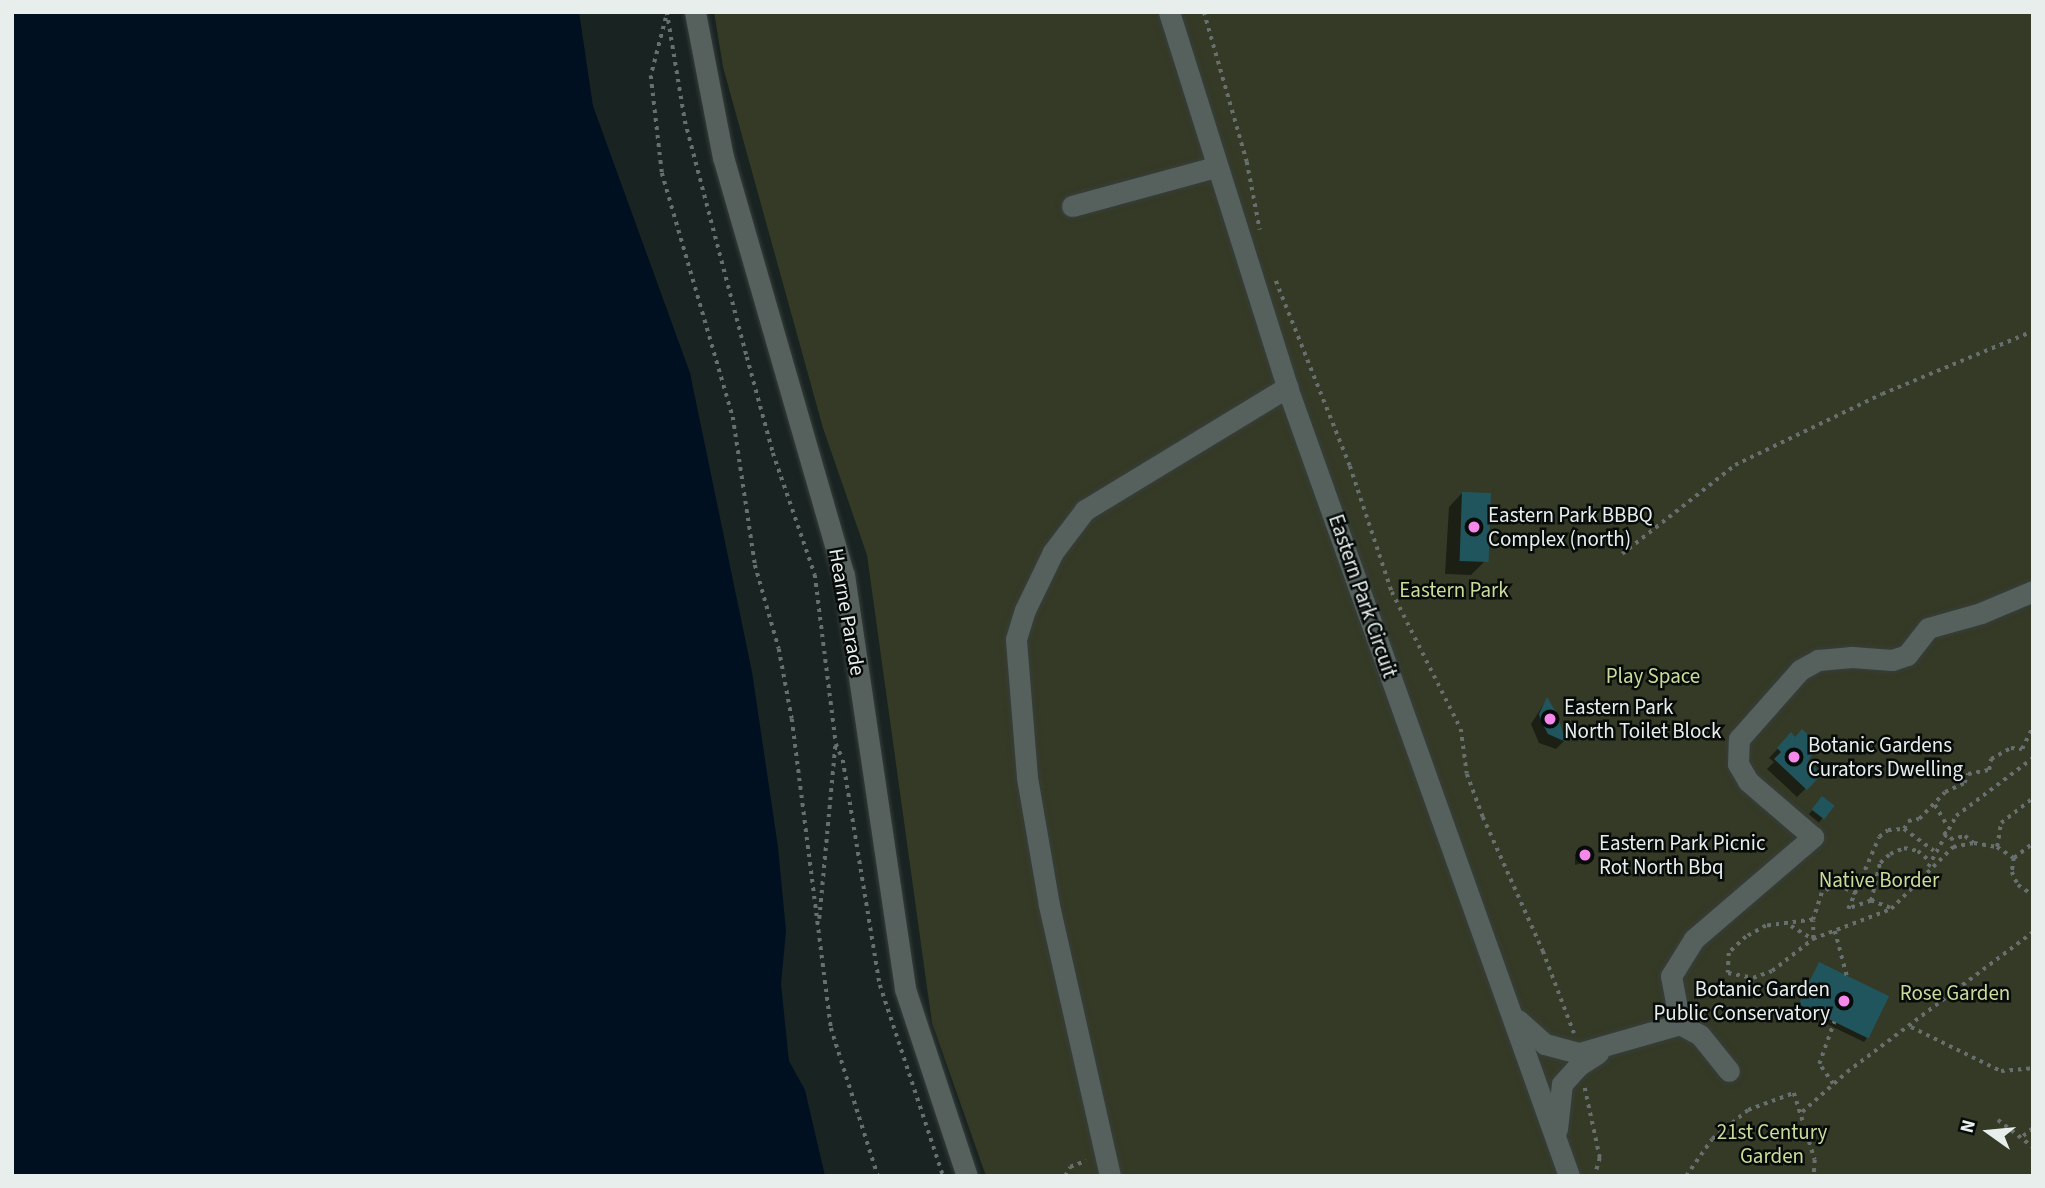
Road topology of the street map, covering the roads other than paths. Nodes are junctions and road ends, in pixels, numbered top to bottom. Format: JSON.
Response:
{"nodes":[{"id":1,"x":695,"y":12,"type":"edge"},
{"id":2,"x":1169,"y":12,"type":"edge"},
{"id":3,"x":1216,"y":167,"type":"junction"},
{"id":4,"x":1072,"y":206,"type":"dead end"},
{"id":5,"x":1287,"y":387,"type":"junction"},
{"id":6,"x":2033,"y":591,"type":"edge"},
{"id":7,"x":1512,"y":1009,"type":"junction"},
{"id":8,"x":1680,"y":1024,"type":"junction"},
{"id":9,"x":1580,"y":1058,"type":"junction"},
{"id":10,"x":1729,"y":1072,"type":"dead end"},
{"id":11,"x":1561,"y":1155,"type":"junction"},
{"id":12,"x":1108,"y":1166,"type":"edge"},
{"id":13,"x":967,"y":1176,"type":"edge"},
{"id":14,"x":1569,"y":1176,"type":"edge"}],
"edges":[{"from":1,"to":13,"type":"street","name":"Hearne Parade"},
{"from":2,"to":3,"type":"street","name":"Eastern Park Circuit"},
{"from":3,"to":4,"type":"street"},
{"from":3,"to":5,"type":"street","name":"Eastern Park Circuit"},
{"from":5,"to":7,"type":"street","name":"Eastern Park Circuit"},
{"from":5,"to":12,"type":"street"},
{"from":6,"to":8,"type":"street"},
{"from":7,"to":9,"type":"street"},
{"from":7,"to":11,"type":"street","name":"Eastern Park Circuit"},
{"from":8,"to":9,"type":"street"},
{"from":8,"to":10,"type":"street"},
{"from":9,"to":11,"type":"street"},
{"from":11,"to":14,"type":"street","name":"Eastern Park Circuit"}]}
